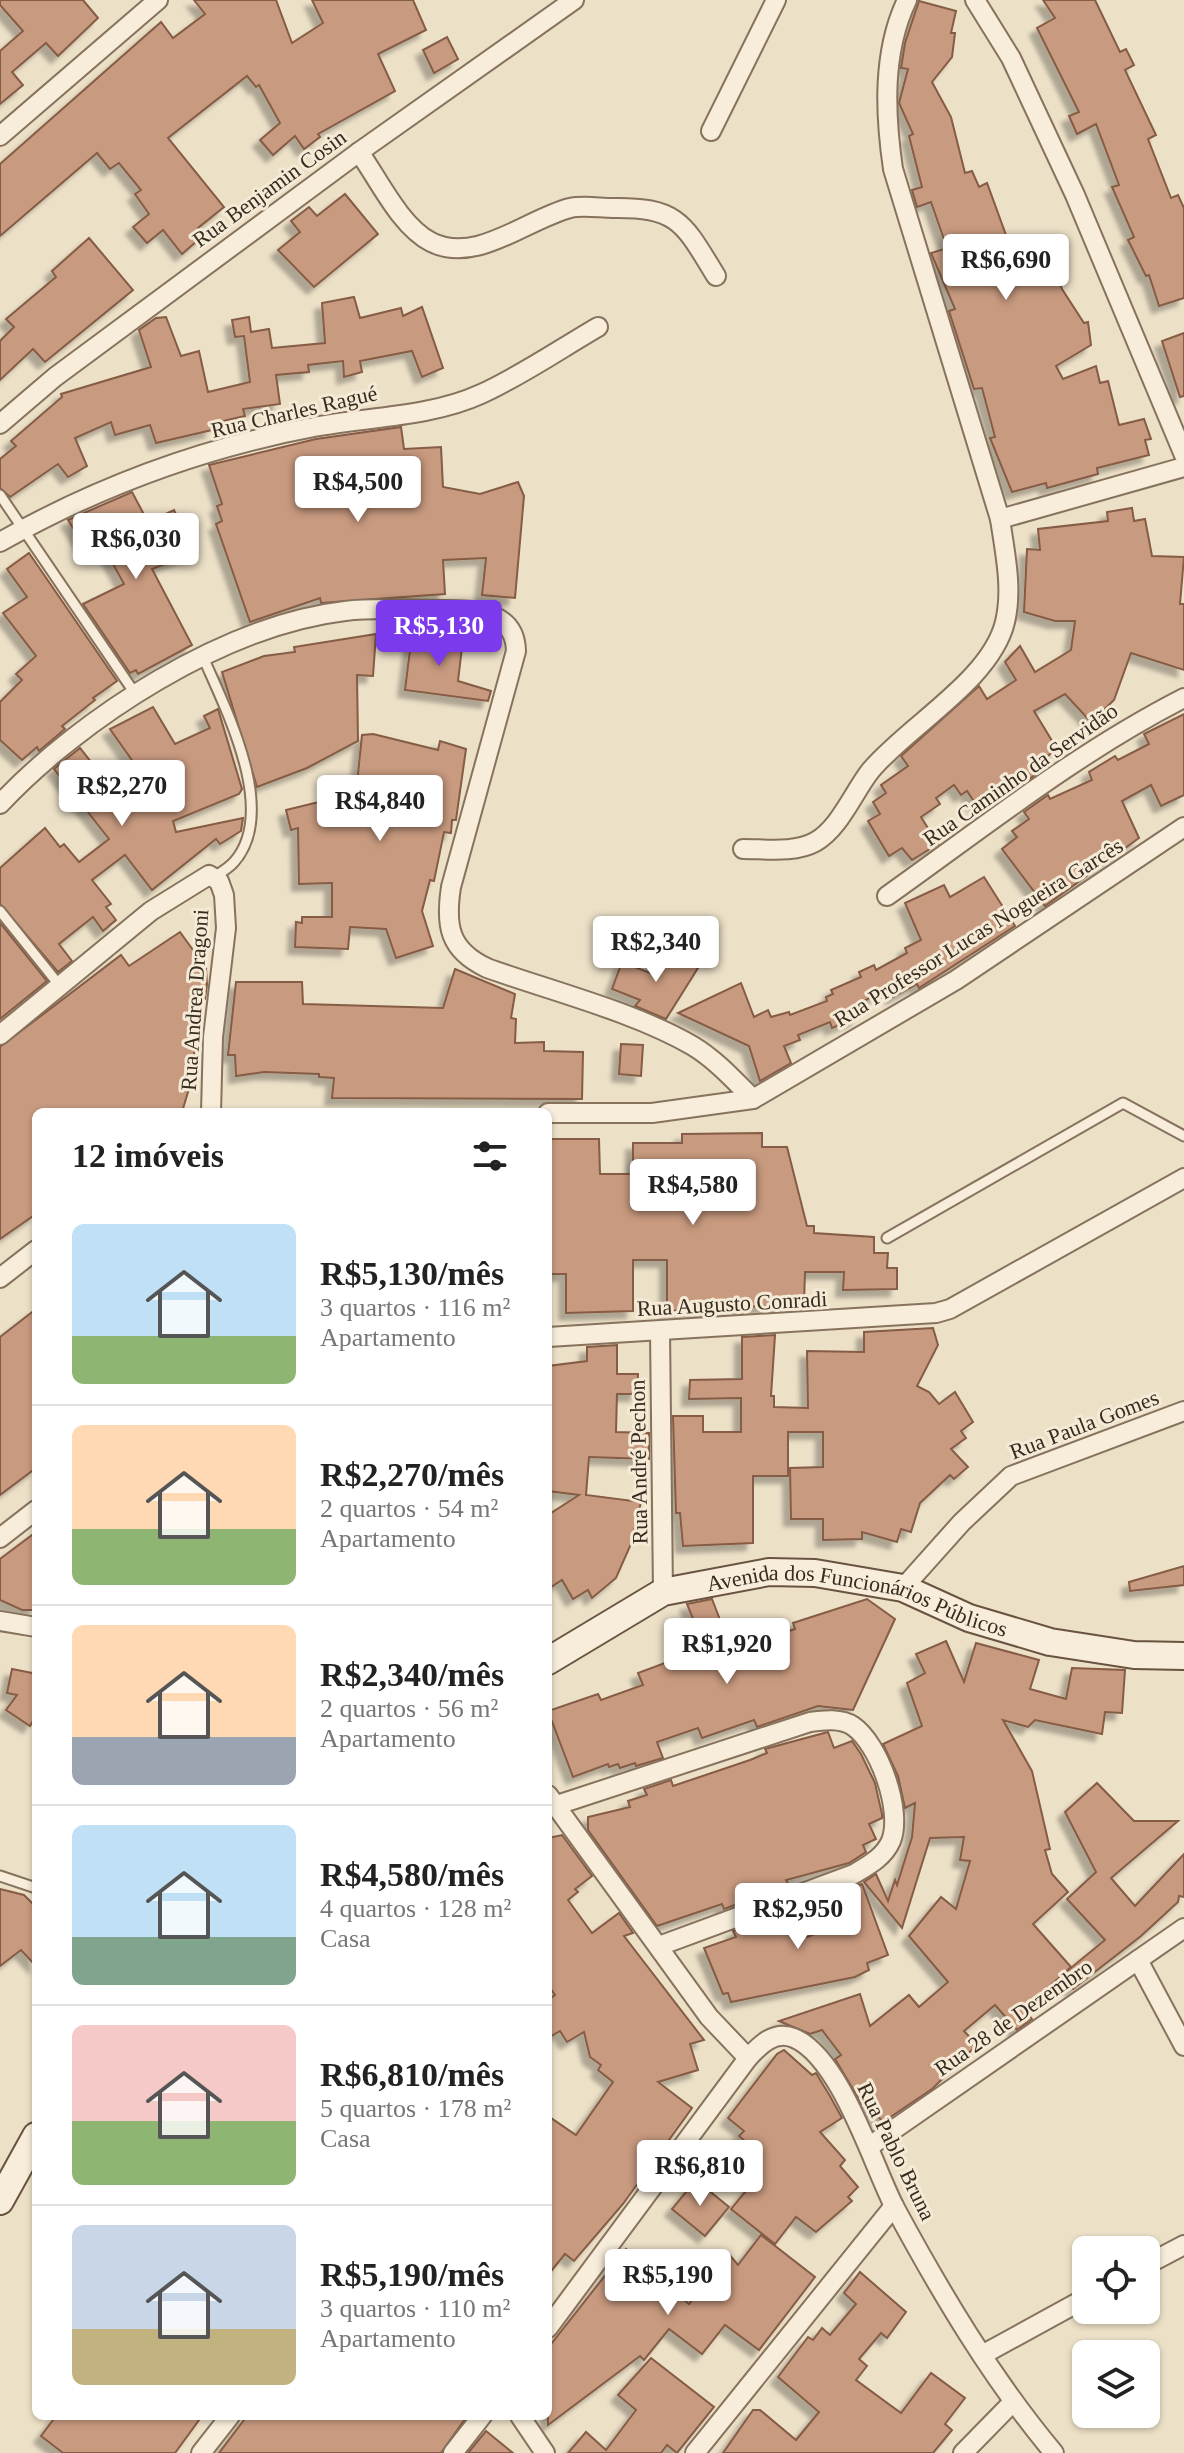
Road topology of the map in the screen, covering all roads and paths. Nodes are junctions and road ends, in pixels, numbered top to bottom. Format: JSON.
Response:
{"nodes":[{"id":1,"x":158,"y":0,"type":"edge"},
{"id":2,"x":574,"y":0,"type":"edge"},
{"id":3,"x":776,"y":0,"type":"edge"},
{"id":4,"x":907,"y":0,"type":"edge"},
{"id":5,"x":975,"y":0,"type":"edge"},
{"id":6,"x":711,"y":131,"type":"dead end"},
{"id":7,"x":0,"y":136,"type":"edge"},
{"id":8,"x":359,"y":152,"type":"junction"},
{"id":9,"x":716,"y":276,"type":"dead end"},
{"id":10,"x":598,"y":327,"type":"dead end"},
{"id":11,"x":0,"y":424,"type":"edge"},
{"id":12,"x":1184,"y":455,"type":"edge"},
{"id":13,"x":1184,"y":467,"type":"edge"},
{"id":14,"x":0,"y":495,"type":"edge"},
{"id":15,"x":1000,"y":519,"type":"junction"},
{"id":16,"x":25,"y":528,"type":"junction"},
{"id":17,"x":0,"y":542,"type":"edge"},
{"id":18,"x":203,"y":657,"type":"junction"},
{"id":19,"x":136,"y":695,"type":"junction"},
{"id":20,"x":1184,"y":698,"type":"edge"},
{"id":21,"x":0,"y":804,"type":"edge"},
{"id":22,"x":1184,"y":827,"type":"edge"},
{"id":23,"x":743,"y":849,"type":"dead end"},
{"id":24,"x":214,"y":877,"type":"junction"},
{"id":25,"x":887,"y":896,"type":"dead end"},
{"id":26,"x":0,"y":911,"type":"edge"},
{"id":27,"x":60,"y":986,"type":"junction"},
{"id":28,"x":0,"y":1035,"type":"edge"},
{"id":29,"x":753,"y":1099,"type":"junction"},
{"id":30,"x":211,"y":1108,"type":"edge"},
{"id":31,"x":552,"y":1113,"type":"edge"},
{"id":32,"x":1184,"y":1136,"type":"edge"},
{"id":33,"x":1184,"y":1178,"type":"edge"},
{"id":34,"x":887,"y":1238,"type":"dead end"},
{"id":35,"x":32,"y":1253,"type":"edge"},
{"id":36,"x":0,"y":1278,"type":"edge"},
{"id":37,"x":660,"y":1331,"type":"junction"},
{"id":38,"x":552,"y":1337,"type":"edge"},
{"id":39,"x":1184,"y":1411,"type":"edge"},
{"id":40,"x":32,"y":1513,"type":"edge"},
{"id":41,"x":0,"y":1538,"type":"edge"},
{"id":42,"x":903,"y":1588,"type":"junction"},
{"id":43,"x":663,"y":1592,"type":"junction"},
{"id":44,"x":0,"y":1621,"type":"edge"},
{"id":45,"x":32,"y":1626,"type":"edge"},
{"id":46,"x":1184,"y":1656,"type":"edge"},
{"id":47,"x":552,"y":1659,"type":"edge"},
{"id":48,"x":552,"y":1800,"type":"edge"},
{"id":49,"x":0,"y":1876,"type":"edge"},
{"id":50,"x":32,"y":1887,"type":"edge"},
{"id":51,"x":1184,"y":1928,"type":"edge"},
{"id":52,"x":659,"y":1946,"type":"junction"},
{"id":53,"x":1138,"y":1960,"type":"junction"},
{"id":54,"x":1184,"y":2046,"type":"edge"},
{"id":55,"x":748,"y":2058,"type":"junction"},
{"id":56,"x":870,"y":2146,"type":"junction"},
{"id":57,"x":32,"y":2149,"type":"edge"},
{"id":58,"x":0,"y":2201,"type":"edge"},
{"id":59,"x":894,"y":2206,"type":"junction"},
{"id":60,"x":1184,"y":2245,"type":"edge"},
{"id":61,"x":1160,"y":2258,"type":"edge"},
{"id":62,"x":1072,"y":2306,"type":"edge"},
{"id":63,"x":552,"y":2323,"type":"edge"},
{"id":64,"x":982,"y":2355,"type":"junction"},
{"id":65,"x":1012,"y":2403,"type":"junction"},
{"id":66,"x":227,"y":2420,"type":"edge"},
{"id":67,"x":479,"y":2420,"type":"edge"},
{"id":68,"x":523,"y":2420,"type":"edge"},
{"id":69,"x":201,"y":2453,"type":"edge"},
{"id":70,"x":453,"y":2453,"type":"edge"},
{"id":71,"x":545,"y":2453,"type":"edge"},
{"id":72,"x":695,"y":2453,"type":"edge"},
{"id":73,"x":963,"y":2453,"type":"edge"},
{"id":74,"x":1054,"y":2453,"type":"edge"}],
"edges":[{"from":1,"to":7,"type":"street"},
{"from":2,"to":8,"type":"street","name":"Rua Benjamin Cosin"},
{"from":3,"to":6,"type":"street"},
{"from":4,"to":15,"type":"street"},
{"from":5,"to":12,"type":"street"},
{"from":8,"to":9,"type":"street"},
{"from":8,"to":11,"type":"street","name":"Rua Benjamin Cosin"},
{"from":10,"to":16,"type":"street","name":"Rua Charles Ragué"},
{"from":13,"to":15,"type":"street"},
{"from":14,"to":16,"type":"lane"},
{"from":15,"to":23,"type":"street"},
{"from":16,"to":17,"type":"street","name":"Rua Charles Ragué"},
{"from":16,"to":19,"type":"lane"},
{"from":18,"to":19,"type":"street"},
{"from":18,"to":24,"type":"lane"},
{"from":18,"to":29,"type":"street"},
{"from":19,"to":21,"type":"street"},
{"from":20,"to":25,"type":"street","name":"Rua Caminho da Servidão"},
{"from":22,"to":29,"type":"street","name":"Rua Professor Lucas Nogueira Garcês"},
{"from":24,"to":27,"type":"street","name":"Rua Andrea Dragoni"},
{"from":24,"to":30,"type":"street","name":"Rua Andrea Dragoni"},
{"from":26,"to":27,"type":"lane"},
{"from":27,"to":28,"type":"street","name":"Rua Andrea Dragoni"},
{"from":29,"to":31,"type":"street"},
{"from":32,"to":34,"type":"lane"},
{"from":33,"to":37,"type":"street","name":"Rua Augusto Conradi"},
{"from":35,"to":36,"type":"street"},
{"from":37,"to":38,"type":"street","name":"Rua Augusto Conradi"},
{"from":37,"to":43,"type":"street","name":"Rua André Pechon"},
{"from":39,"to":42,"type":"street","name":"Rua Paula Gomes"},
{"from":40,"to":41,"type":"street"},
{"from":42,"to":43,"type":"street","name":"Avenida dos Funcionários Públicos"},
{"from":42,"to":46,"type":"street","name":"Avenida dos Funcionários Públicos"},
{"from":43,"to":47,"type":"street","name":"Avenida dos Funcionários Públicos"},
{"from":44,"to":45,"type":"street"},
{"from":48,"to":52,"type":"street"},
{"from":48,"to":52,"type":"street"},
{"from":49,"to":50,"type":"lane"},
{"from":51,"to":53,"type":"street","name":"Rua 28 de Dezembro"},
{"from":52,"to":55,"type":"street"},
{"from":53,"to":54,"type":"street"},
{"from":53,"to":56,"type":"street","name":"Rua 28 de Dezembro"},
{"from":55,"to":56,"type":"street","name":"Rua Pablo Bruna"},
{"from":55,"to":63,"type":"street","name":"Rua Pablo Bruna"},
{"from":56,"to":59,"type":"street","name":"Rua Pablo Bruna"},
{"from":57,"to":58,"type":"street"},
{"from":59,"to":64,"type":"street","name":"Rua Pablo Bruna"},
{"from":59,"to":72,"type":"street"},
{"from":60,"to":61,"type":"street"},
{"from":62,"to":64,"type":"street"},
{"from":64,"to":65,"type":"street","name":"Rua Pablo Bruna"},
{"from":65,"to":73,"type":"street"},
{"from":65,"to":74,"type":"street","name":"Rua Pablo Bruna"},
{"from":66,"to":69,"type":"street"},
{"from":67,"to":70,"type":"street"},
{"from":68,"to":71,"type":"street"}]}
